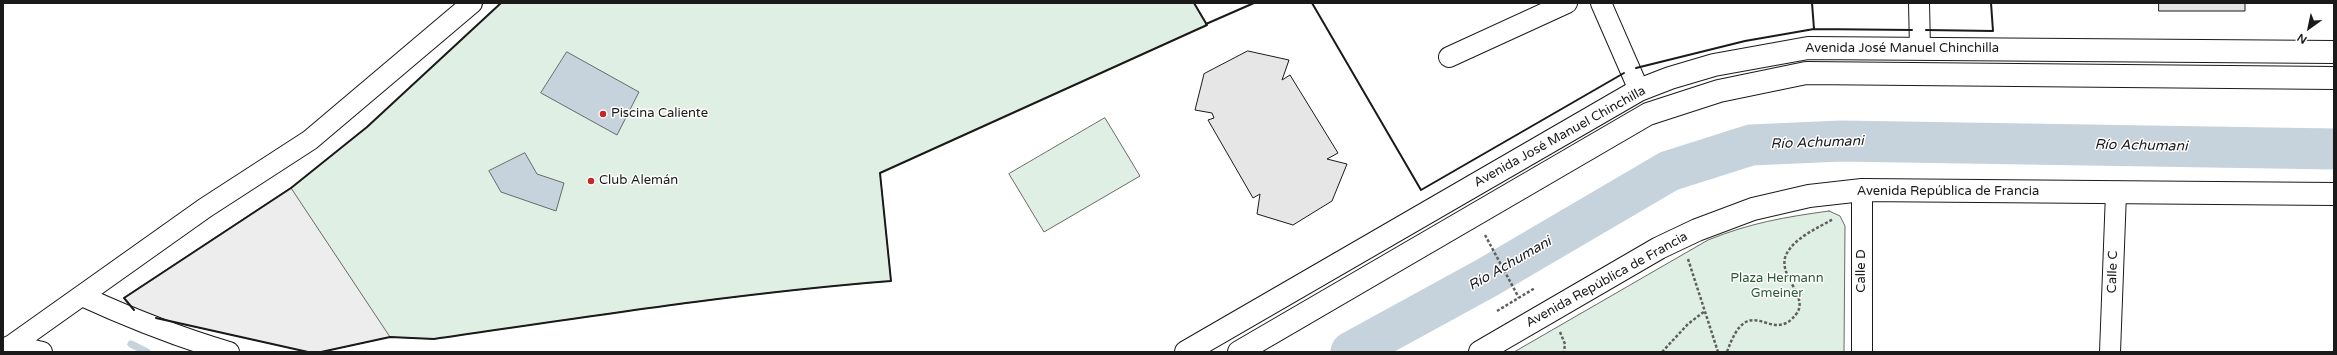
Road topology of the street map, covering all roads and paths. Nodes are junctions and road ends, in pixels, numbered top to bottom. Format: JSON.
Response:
{"nodes":[{"id":1,"x":472,"y":3,"type":"edge"},
{"id":2,"x":1567,"y":3,"type":"edge"},
{"id":3,"x":1601,"y":3,"type":"edge"},
{"id":4,"x":1919,"y":3,"type":"edge"},
{"id":5,"x":1920,"y":48,"type":"junction"},
{"id":6,"x":2334,"y":52,"type":"edge"},
{"id":7,"x":1449,"y":57,"type":"dead end"},
{"id":8,"x":1920,"y":75,"type":"junction"},
{"id":9,"x":2334,"y":78,"type":"edge"},
{"id":10,"x":1639,"y":90,"type":"junction"},
{"id":11,"x":1648,"y":114,"type":"junction"},
{"id":12,"x":1862,"y":190,"type":"junction"},
{"id":13,"x":2116,"y":193,"type":"junction"},
{"id":14,"x":2334,"y":194,"type":"edge"},
{"id":15,"x":1833,"y":219,"type":"dead end"},
{"id":16,"x":1484,"y":234,"type":"dead end"},
{"id":17,"x":1688,"y":258,"type":"dead end"},
{"id":18,"x":1535,"y":288,"type":"dead end"},
{"id":19,"x":82,"y":296,"type":"junction"},
{"id":20,"x":1519,"y":298,"type":"junction"},
{"id":21,"x":1255,"y":311,"type":"junction"},
{"id":22,"x":1497,"y":311,"type":"dead end"},
{"id":23,"x":1705,"y":311,"type":"junction"},
{"id":24,"x":1560,"y":331,"type":"dead end"},
{"id":25,"x":1269,"y":334,"type":"junction"},
{"id":26,"x":8,"y":347,"type":"edge"},
{"id":27,"x":42,"y":352,"type":"edge"},
{"id":28,"x":229,"y":352,"type":"edge"},
{"id":29,"x":1186,"y":352,"type":"edge"},
{"id":30,"x":1239,"y":352,"type":"edge"},
{"id":31,"x":1480,"y":352,"type":"edge"},
{"id":32,"x":1564,"y":352,"type":"edge"},
{"id":33,"x":1662,"y":352,"type":"edge"},
{"id":34,"x":1718,"y":352,"type":"edge"},
{"id":35,"x":1727,"y":352,"type":"edge"},
{"id":36,"x":1862,"y":352,"type":"edge"},
{"id":37,"x":2110,"y":352,"type":"edge"}],
"edges":[{"from":1,"to":19,"type":"street"},
{"from":2,"to":7,"type":"street"},
{"from":3,"to":10,"type":"street"},
{"from":4,"to":5,"type":"street"},
{"from":5,"to":6,"type":"main road","name":"Avenida José Manuel Chinchilla"},
{"from":5,"to":8,"type":"main road"},
{"from":5,"to":10,"type":"main road","name":"Avenida José Manuel Chinchilla"},
{"from":8,"to":9,"type":"main road","name":"Avenida José Manuel Chinchilla"},
{"from":8,"to":11,"type":"main road","name":"Avenida José Manuel Chinchilla"},
{"from":10,"to":11,"type":"main road"},
{"from":10,"to":21,"type":"main road","name":"Avenida José Manuel Chinchilla"},
{"from":11,"to":25,"type":"main road","name":"Avenida José Manuel Chinchilla"},
{"from":12,"to":13,"type":"main road","name":"Avenida República de Francia"},
{"from":12,"to":31,"type":"main road","name":"Avenida República de Francia"},
{"from":12,"to":36,"type":"street","name":"Calle D"},
{"from":13,"to":14,"type":"main road","name":"Avenida República de Francia"},
{"from":13,"to":37,"type":"street","name":"Calle C"},
{"from":15,"to":35,"type":"path"},
{"from":16,"to":20,"type":"path"},
{"from":17,"to":23,"type":"path"},
{"from":18,"to":20,"type":"path"},
{"from":19,"to":26,"type":"street"},
{"from":19,"to":28,"type":"street"},
{"from":20,"to":22,"type":"path"},
{"from":21,"to":25,"type":"main road"},
{"from":21,"to":29,"type":"main road","name":"Avenida José Manuel Chinchilla"},
{"from":23,"to":33,"type":"path"},
{"from":23,"to":34,"type":"path"},
{"from":24,"to":32,"type":"path"},
{"from":25,"to":30,"type":"main road","name":"Avenida José Manuel Chinchilla"},
{"from":26,"to":27,"type":"street"}]}
